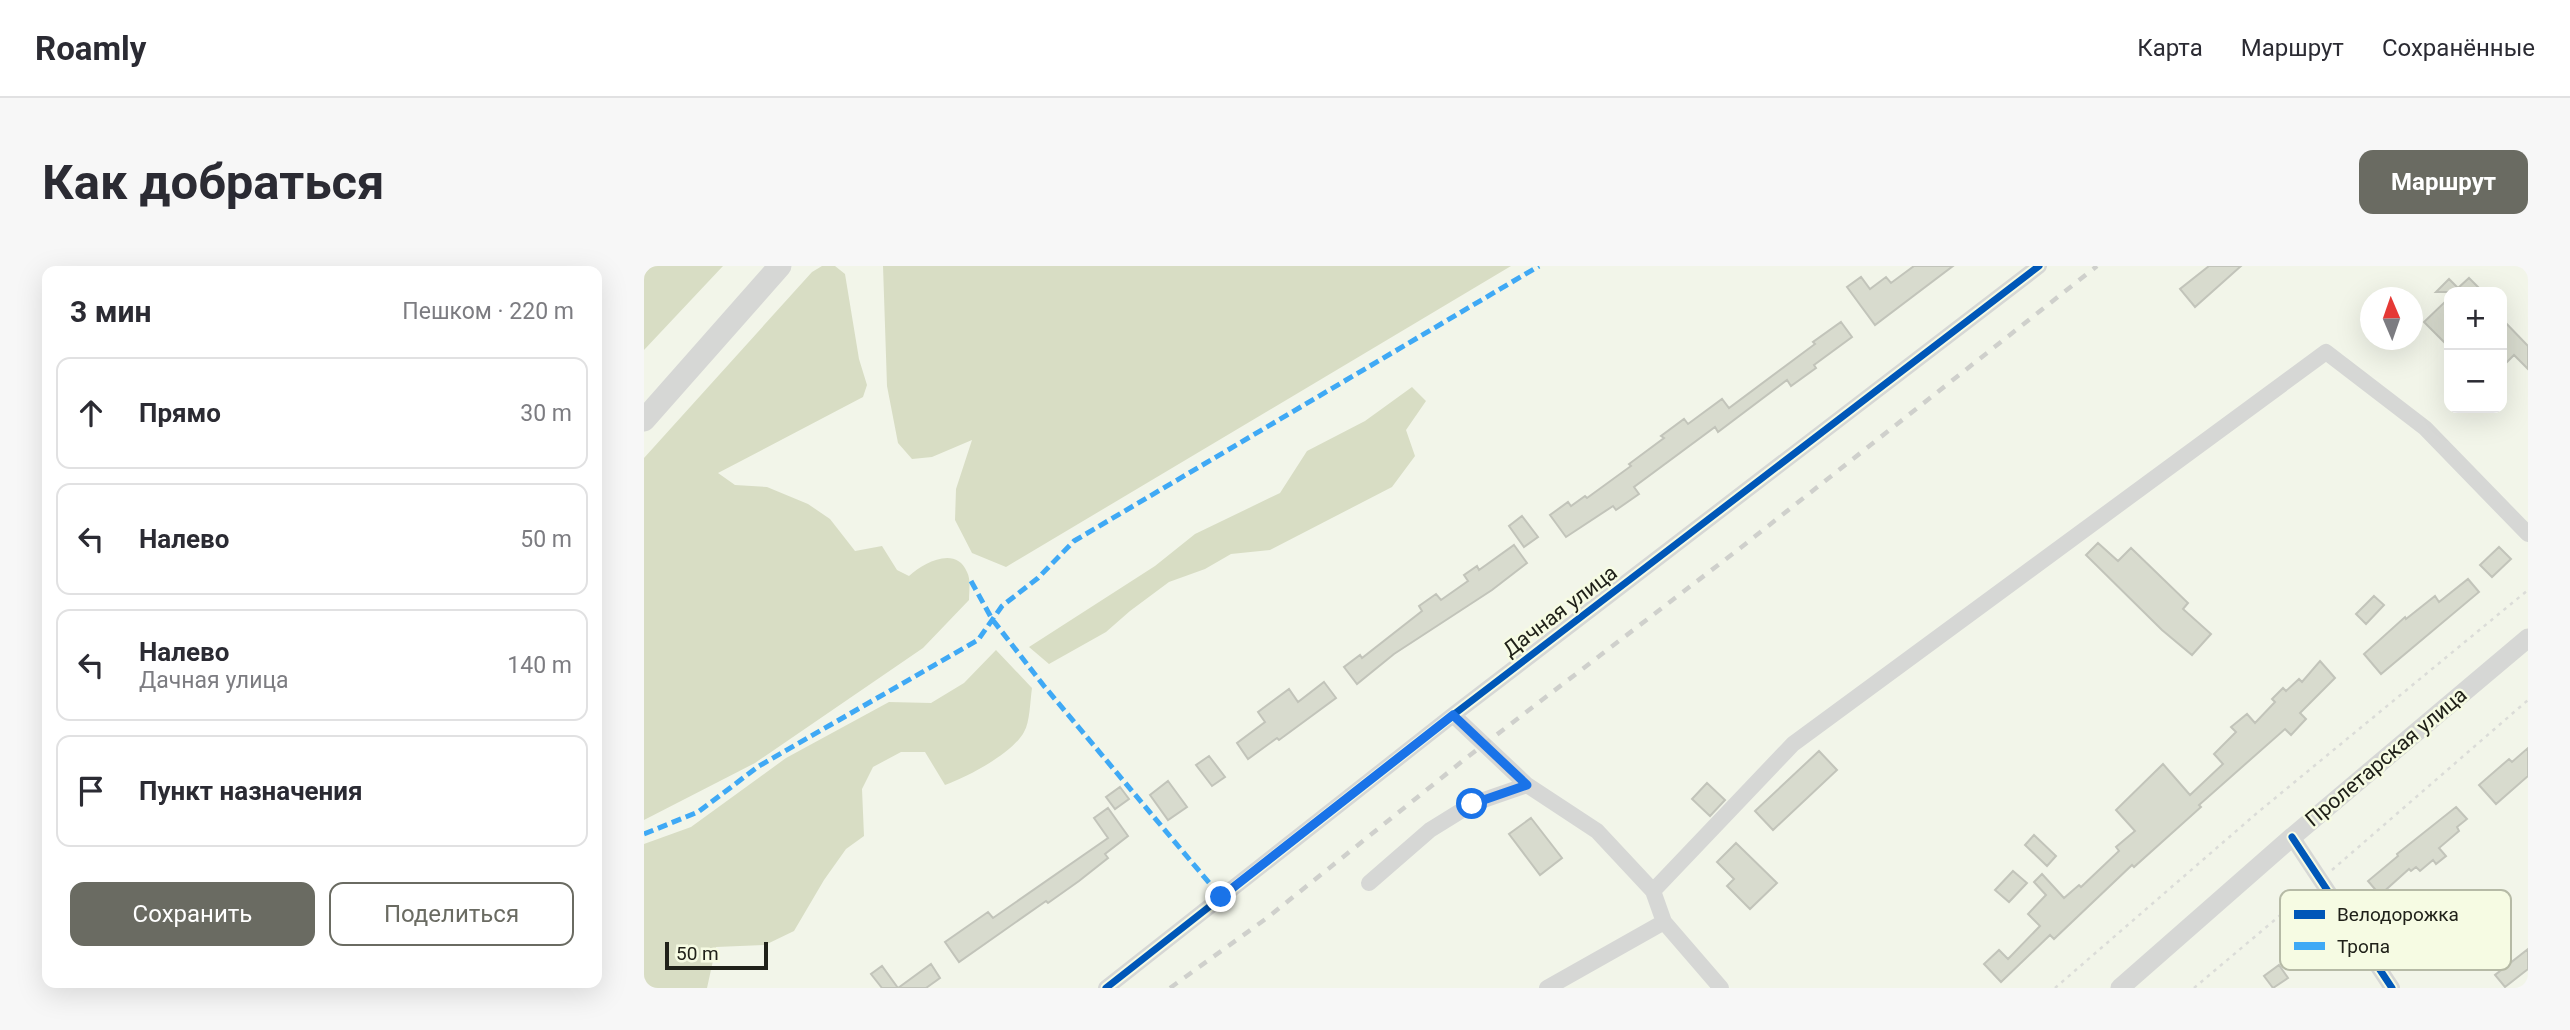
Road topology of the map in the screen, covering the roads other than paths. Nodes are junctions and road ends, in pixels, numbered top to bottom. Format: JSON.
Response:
{"nodes":[{"id":1,"x":780,"y":266,"type":"edge"},
{"id":2,"x":2039,"y":266,"type":"edge"},
{"id":3,"x":644,"y":420,"type":"edge"},
{"id":4,"x":2528,"y":534,"type":"edge"},
{"id":5,"x":2528,"y":638,"type":"edge"},
{"id":6,"x":1453,"y":715,"type":"junction"},
{"id":7,"x":1527,"y":785,"type":"junction"},
{"id":8,"x":2292,"y":837,"type":"junction"},
{"id":9,"x":1369,"y":884,"type":"dead end"},
{"id":10,"x":2326,"y":890,"type":"edge"},
{"id":11,"x":1653,"y":891,"type":"junction"},
{"id":12,"x":1664,"y":922,"type":"junction"},
{"id":13,"x":2380,"y":970,"type":"edge"},
{"id":14,"x":1106,"y":988,"type":"edge"},
{"id":15,"x":1547,"y":988,"type":"edge"},
{"id":16,"x":1721,"y":988,"type":"edge"},
{"id":17,"x":2120,"y":988,"type":"edge"},
{"id":18,"x":2392,"y":988,"type":"edge"}],
"edges":[{"from":1,"to":3,"type":"highway"},
{"from":2,"to":6,"type":"street","name":"Дачная улица"},
{"from":4,"to":11,"type":"street"},
{"from":5,"to":8,"type":"main road","name":"Пролетарская улица"},
{"from":6,"to":7,"type":"street"},
{"from":6,"to":14,"type":"street","name":"Дачная улица"},
{"from":7,"to":9,"type":"street"},
{"from":7,"to":11,"type":"street"},
{"from":8,"to":10,"type":"street"},
{"from":8,"to":17,"type":"main road","name":"Пролетарская улица"},
{"from":11,"to":12,"type":"street"},
{"from":12,"to":15,"type":"street"},
{"from":12,"to":16,"type":"street"},
{"from":13,"to":18,"type":"street"}]}
